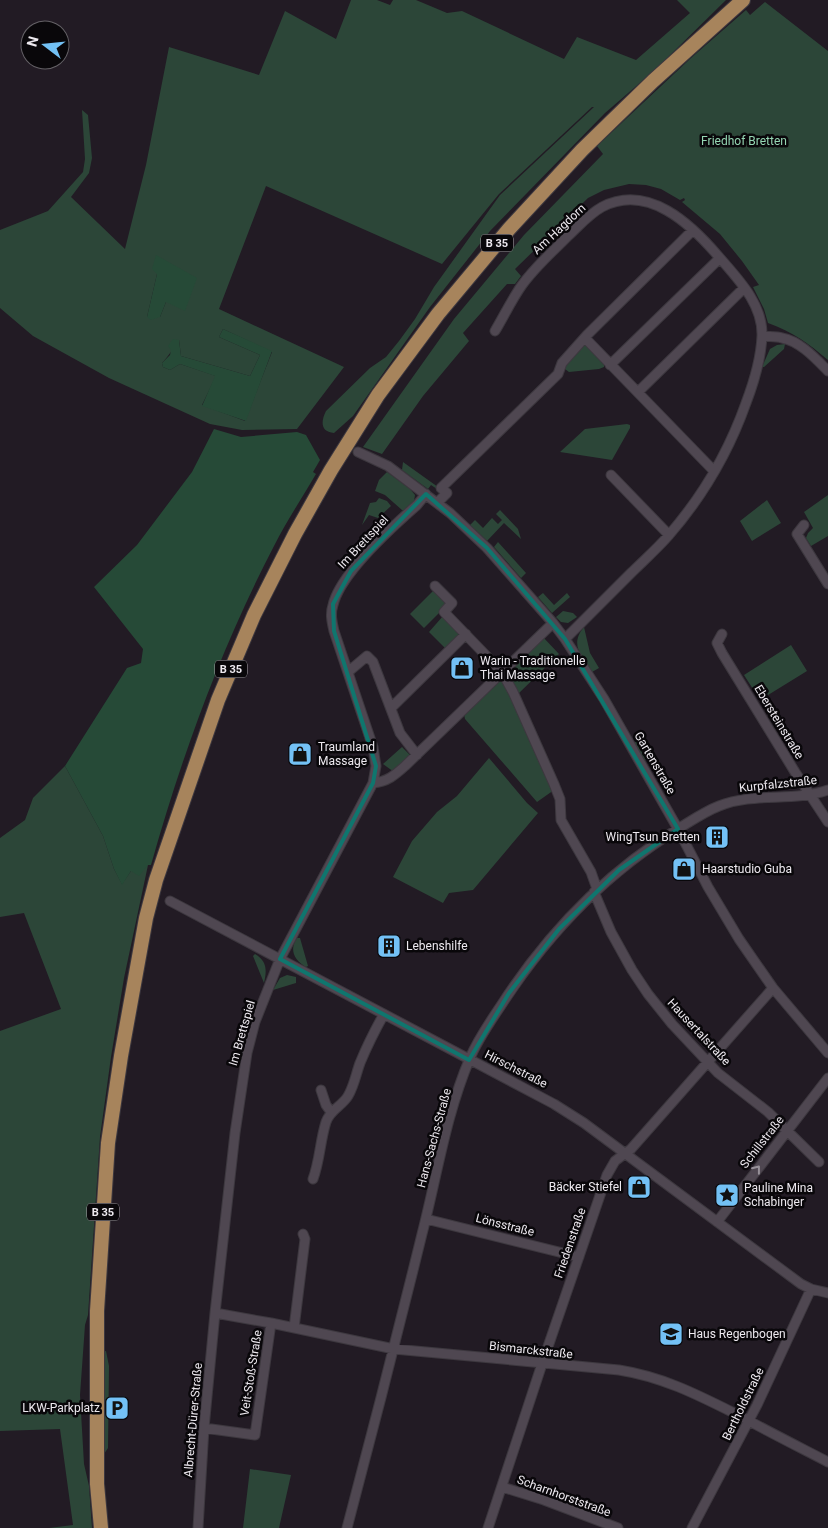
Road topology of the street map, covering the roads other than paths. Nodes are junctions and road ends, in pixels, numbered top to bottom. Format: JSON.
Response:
{"nodes":[{"id":1,"x":744,"y":0,"type":"edge"},
{"id":2,"x":694,"y":230,"type":"junction"},
{"id":3,"x":720,"y":258,"type":"junction"},
{"id":4,"x":744,"y":288,"type":"junction"},
{"id":5,"x":495,"y":331,"type":"dead end"},
{"id":6,"x":762,"y":336,"type":"junction"},
{"id":7,"x":585,"y":338,"type":"junction"},
{"id":8,"x":610,"y":365,"type":"junction"},
{"id":9,"x":828,"y":372,"type":"edge"},
{"id":10,"x":638,"y":392,"type":"junction"},
{"id":11,"x":358,"y":452,"type":"dead end"},
{"id":12,"x":714,"y":471,"type":"junction"},
{"id":13,"x":611,"y":475,"type":"dead end"},
{"id":14,"x":426,"y":494,"type":"junction"},
{"id":15,"x":437,"y":503,"type":"junction"},
{"id":16,"x":804,"y":525,"type":"dead end"},
{"id":17,"x":669,"y":535,"type":"junction"},
{"id":18,"x":828,"y":584,"type":"edge"},
{"id":19,"x":435,"y":586,"type":"dead end"},
{"id":20,"x":553,"y":622,"type":"junction"},
{"id":21,"x":466,"y":634,"type":"junction"},
{"id":22,"x":722,"y":634,"type":"dead end"},
{"id":23,"x":566,"y":639,"type":"junction"},
{"id":24,"x":348,"y":672,"type":"junction"},
{"id":25,"x":502,"y":672,"type":"junction"},
{"id":26,"x":391,"y":708,"type":"junction"},
{"id":27,"x":417,"y":755,"type":"junction"},
{"id":28,"x":373,"y":783,"type":"junction"},
{"id":29,"x":828,"y":790,"type":"edge"},
{"id":30,"x":810,"y":795,"type":"junction"},
{"id":31,"x":828,"y":822,"type":"edge"},
{"id":32,"x":678,"y":829,"type":"junction"},
{"id":33,"x":595,"y":891,"type":"junction"},
{"id":34,"x":170,"y":901,"type":"dead end"},
{"id":35,"x":280,"y":959,"type":"junction"},
{"id":36,"x":773,"y":988,"type":"junction"},
{"id":37,"x":384,"y":1014,"type":"junction"},
{"id":38,"x":828,"y":1053,"type":"edge"},
{"id":39,"x":469,"y":1060,"type":"junction"},
{"id":40,"x":708,"y":1062,"type":"junction"},
{"id":41,"x":828,"y":1078,"type":"edge"},
{"id":42,"x":321,"y":1090,"type":"dead end"},
{"id":43,"x":331,"y":1112,"type":"junction"},
{"id":44,"x":787,"y":1130,"type":"junction"},
{"id":45,"x":624,"y":1154,"type":"junction"},
{"id":46,"x":819,"y":1162,"type":"dead end"},
{"id":47,"x":313,"y":1179,"type":"dead end"},
{"id":48,"x":426,"y":1219,"type":"junction"},
{"id":49,"x":717,"y":1222,"type":"junction"},
{"id":50,"x":303,"y":1234,"type":"dead end"},
{"id":51,"x":578,"y":1256,"type":"junction"},
{"id":52,"x":811,"y":1289,"type":"junction"},
{"id":53,"x":828,"y":1293,"type":"edge"},
{"id":54,"x":215,"y":1314,"type":"junction"},
{"id":55,"x":272,"y":1323,"type":"junction"},
{"id":56,"x":294,"y":1328,"type":"junction"},
{"id":57,"x":394,"y":1349,"type":"junction"},
{"id":58,"x":542,"y":1364,"type":"junction"},
{"id":59,"x":749,"y":1421,"type":"junction"},
{"id":60,"x":204,"y":1428,"type":"junction"},
{"id":61,"x":828,"y":1462,"type":"edge"},
{"id":62,"x":502,"y":1487,"type":"junction"},
{"id":63,"x":101,"y":1528,"type":"edge"},
{"id":64,"x":198,"y":1528,"type":"edge"},
{"id":65,"x":347,"y":1528,"type":"edge"},
{"id":66,"x":488,"y":1528,"type":"edge"},
{"id":67,"x":618,"y":1528,"type":"edge"},
{"id":68,"x":692,"y":1528,"type":"edge"}],
"edges":[{"from":1,"to":63,"type":"main road","number":"B 35"},
{"from":2,"to":3,"type":"street","name":"Am Hagdorn"},
{"from":2,"to":5,"type":"street","name":"Am Hagdorn"},
{"from":2,"to":7,"type":"street"},
{"from":3,"to":4,"type":"street","name":"Am Hagdorn"},
{"from":3,"to":8,"type":"street"},
{"from":4,"to":6,"type":"street","name":"Am Hagdorn"},
{"from":4,"to":10,"type":"street"},
{"from":6,"to":9,"type":"street"},
{"from":6,"to":12,"type":"street","name":"Am Hagdorn"},
{"from":7,"to":8,"type":"street"},
{"from":7,"to":15,"type":"street"},
{"from":8,"to":10,"type":"street"},
{"from":10,"to":12,"type":"street"},
{"from":11,"to":14,"type":"street","name":"Gartenstraße"},
{"from":12,"to":17,"type":"street","name":"Am Hagdorn"},
{"from":13,"to":17,"type":"street"},
{"from":14,"to":15,"type":"street","name":"Gartenstraße"},
{"from":14,"to":24,"type":"street","name":"Im Brettspiel"},
{"from":15,"to":20,"type":"street","name":"Gartenstraße"},
{"from":16,"to":18,"type":"street"},
{"from":17,"to":23,"type":"street","name":"Am Hagdorn"},
{"from":19,"to":21,"type":"street"},
{"from":20,"to":23,"type":"street","name":"Gartenstraße"},
{"from":20,"to":25,"type":"street"},
{"from":21,"to":25,"type":"street"},
{"from":21,"to":26,"type":"street"},
{"from":22,"to":30,"type":"street","name":"Ebersteinstraße"},
{"from":23,"to":32,"type":"street","name":"Gartenstraße"},
{"from":24,"to":26,"type":"street"},
{"from":24,"to":28,"type":"street","name":"Im Brettspiel"},
{"from":25,"to":27,"type":"street"},
{"from":25,"to":33,"type":"street","name":"Hausertalstraße"},
{"from":26,"to":27,"type":"street"},
{"from":27,"to":28,"type":"street"},
{"from":28,"to":35,"type":"street","name":"Im Brettspiel"},
{"from":29,"to":30,"type":"street","name":"Kurpfalzstraße"},
{"from":30,"to":31,"type":"street","name":"Ebersteinstraße"},
{"from":30,"to":32,"type":"street","name":"Kurpfalzstraße"},
{"from":32,"to":33,"type":"street","name":"Hans-Sachs-Straße"},
{"from":32,"to":36,"type":"street","name":"Gartenstraße"},
{"from":33,"to":39,"type":"street","name":"Hans-Sachs-Straße"},
{"from":33,"to":40,"type":"street","name":"Hausertalstraße"},
{"from":34,"to":35,"type":"street","name":"Hirschstraße"},
{"from":35,"to":37,"type":"street","name":"Hirschstraße"},
{"from":35,"to":54,"type":"street","name":"Im Brettspiel"},
{"from":36,"to":38,"type":"street","name":"Gartenstraße"},
{"from":36,"to":40,"type":"street","name":"Friedenstraße"},
{"from":37,"to":39,"type":"street","name":"Hirschstraße"},
{"from":37,"to":43,"type":"street"},
{"from":39,"to":45,"type":"street","name":"Hirschstraße"},
{"from":39,"to":48,"type":"street","name":"Hans-Sachs-Straße"},
{"from":40,"to":44,"type":"street","name":"Hausertalstraße"},
{"from":40,"to":45,"type":"street","name":"Friedenstraße"},
{"from":41,"to":44,"type":"street","name":"Schillstraße"},
{"from":42,"to":43,"type":"street"},
{"from":43,"to":47,"type":"street"},
{"from":44,"to":46,"type":"street","name":"Hausertalstraße"},
{"from":49,"to":44,"type":"street","name":"Schillstraße","one_way":true},
{"from":45,"to":49,"type":"street","name":"Hirschstraße"},
{"from":45,"to":51,"type":"street","name":"Friedenstraße"},
{"from":48,"to":51,"type":"street","name":"Lönsstraße"},
{"from":48,"to":57,"type":"street","name":"Hans-Sachs-Straße"},
{"from":49,"to":52,"type":"street","name":"Hirschstraße"},
{"from":50,"to":56,"type":"street"},
{"from":51,"to":58,"type":"street","name":"Friedenstraße"},
{"from":52,"to":53,"type":"street","name":"Hirschstraße"},
{"from":52,"to":59,"type":"street","name":"Bertholdstraße"},
{"from":54,"to":55,"type":"street","name":"Bismarckstraße"},
{"from":54,"to":60,"type":"street","name":"Albrecht-Dürer-Straße"},
{"from":55,"to":56,"type":"street","name":"Bismarckstraße"},
{"from":55,"to":60,"type":"street","name":"Veit-Stoß-Straße"},
{"from":56,"to":57,"type":"street","name":"Bismarckstraße"},
{"from":57,"to":58,"type":"street","name":"Bismarckstraße"},
{"from":57,"to":65,"type":"street","name":"Hans-Sachs-Straße"},
{"from":58,"to":59,"type":"street","name":"Bismarckstraße"},
{"from":58,"to":62,"type":"street","name":"Friedenstraße"},
{"from":59,"to":61,"type":"street","name":"Bismarckstraße"},
{"from":59,"to":68,"type":"street","name":"Bertholdstraße"},
{"from":60,"to":64,"type":"street","name":"Albrecht-Dürer-Straße"},
{"from":62,"to":66,"type":"street","name":"Friedenstraße"},
{"from":62,"to":67,"type":"street","name":"Scharnhorststraße"}]}
